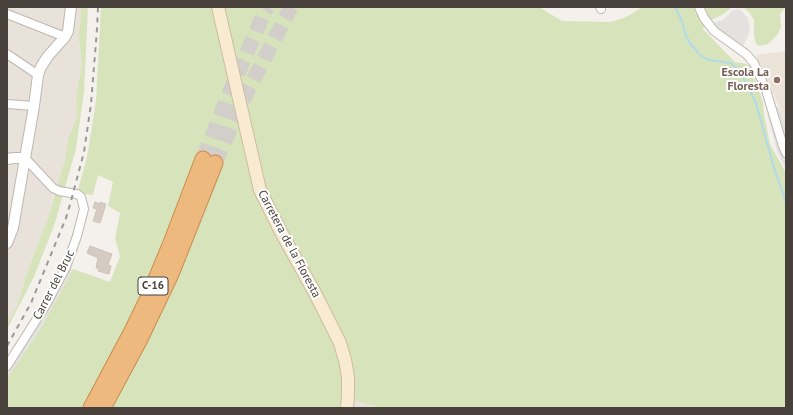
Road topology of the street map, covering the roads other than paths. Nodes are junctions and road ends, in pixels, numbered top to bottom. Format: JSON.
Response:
{"nodes":[{"id":1,"x":71,"y":7,"type":"edge"},
{"id":2,"x":218,"y":7,"type":"edge"},
{"id":3,"x":699,"y":7,"type":"edge"},
{"id":4,"x":7,"y":14,"type":"edge"},
{"id":5,"x":65,"y":37,"type":"junction"},
{"id":6,"x":7,"y":54,"type":"edge"},
{"id":7,"x":38,"y":75,"type":"junction"},
{"id":8,"x":7,"y":104,"type":"edge"},
{"id":9,"x":34,"y":106,"type":"junction"},
{"id":10,"x":786,"y":153,"type":"edge"},
{"id":11,"x":25,"y":158,"type":"junction"},
{"id":12,"x":7,"y":160,"type":"edge"},
{"id":13,"x":9,"y":232,"type":"edge"},
{"id":14,"x":7,"y":243,"type":"edge"},
{"id":15,"x":7,"y":366,"type":"edge"},
{"id":16,"x":91,"y":408,"type":"edge"},
{"id":17,"x":103,"y":408,"type":"edge"},
{"id":18,"x":347,"y":408,"type":"edge"}],
"edges":[{"from":1,"to":5,"type":"street"},
{"from":2,"to":18,"type":"main road","name":"Carretera de la Floresta"},
{"from":3,"to":10,"type":"street"},
{"from":4,"to":5,"type":"street"},
{"from":5,"to":7,"type":"street"},
{"from":6,"to":7,"type":"street"},
{"from":7,"to":9,"type":"street"},
{"from":8,"to":9,"type":"street"},
{"from":9,"to":11,"type":"street"},
{"from":11,"to":12,"type":"street"},
{"from":11,"to":13,"type":"street"},
{"from":11,"to":15,"type":"street","name":"Carrer del Bruc"},
{"from":13,"to":14,"type":"street"},
{"from":16,"to":17,"type":"highway","number":"C-16"}]}
